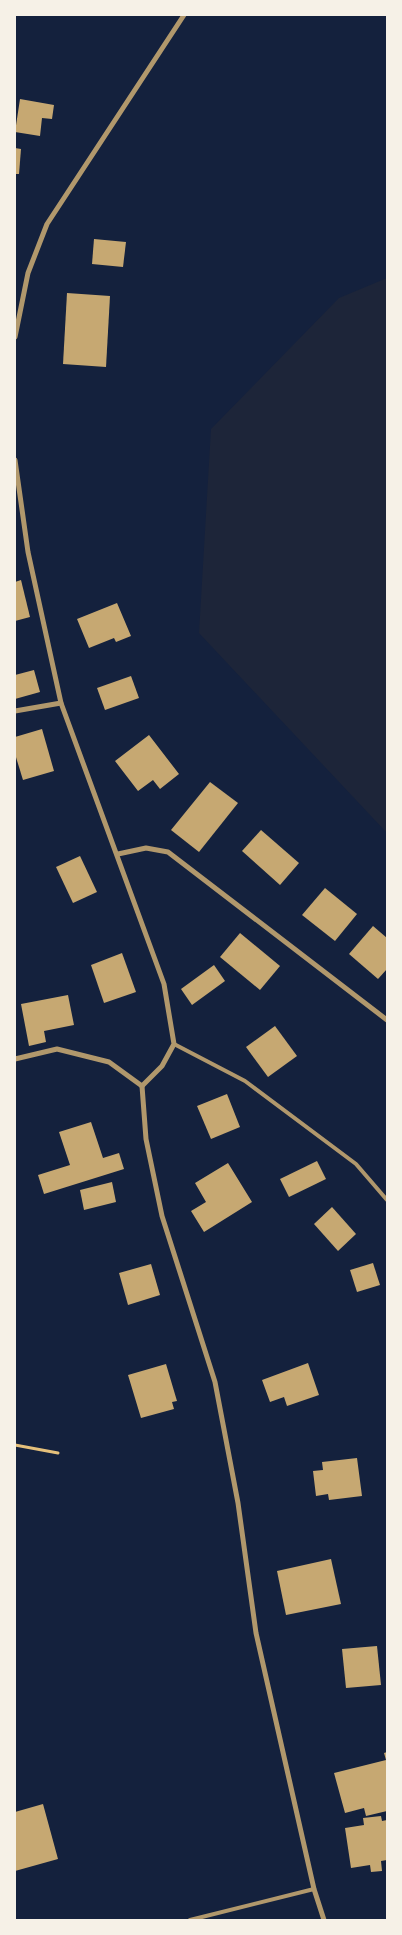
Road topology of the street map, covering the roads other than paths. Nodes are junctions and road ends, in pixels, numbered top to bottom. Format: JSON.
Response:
{"nodes":[{"id":1,"x":184,"y":15,"type":"edge"},
{"id":2,"x":15,"y":337,"type":"edge"},
{"id":3,"x":15,"y":460,"type":"edge"},
{"id":4,"x":61,"y":703,"type":"junction"},
{"id":5,"x":15,"y":711,"type":"edge"},
{"id":6,"x":118,"y":854,"type":"junction"},
{"id":7,"x":387,"y":1020,"type":"edge"},
{"id":8,"x":174,"y":1044,"type":"junction"},
{"id":9,"x":15,"y":1059,"type":"edge"},
{"id":10,"x":142,"y":1086,"type":"junction"},
{"id":11,"x":387,"y":1200,"type":"edge"},
{"id":12,"x":314,"y":1888,"type":"junction"},
{"id":13,"x":190,"y":1920,"type":"edge"},
{"id":14,"x":324,"y":1920,"type":"edge"}],
"edges":[{"from":1,"to":2,"type":"street"},
{"from":3,"to":4,"type":"street"},
{"from":4,"to":5,"type":"street"},
{"from":4,"to":6,"type":"street"},
{"from":6,"to":7,"type":"street"},
{"from":6,"to":8,"type":"street"},
{"from":8,"to":10,"type":"street"},
{"from":8,"to":11,"type":"lane"},
{"from":9,"to":10,"type":"street"},
{"from":10,"to":12,"type":"street"},
{"from":12,"to":13,"type":"lane"},
{"from":12,"to":14,"type":"street"}]}
